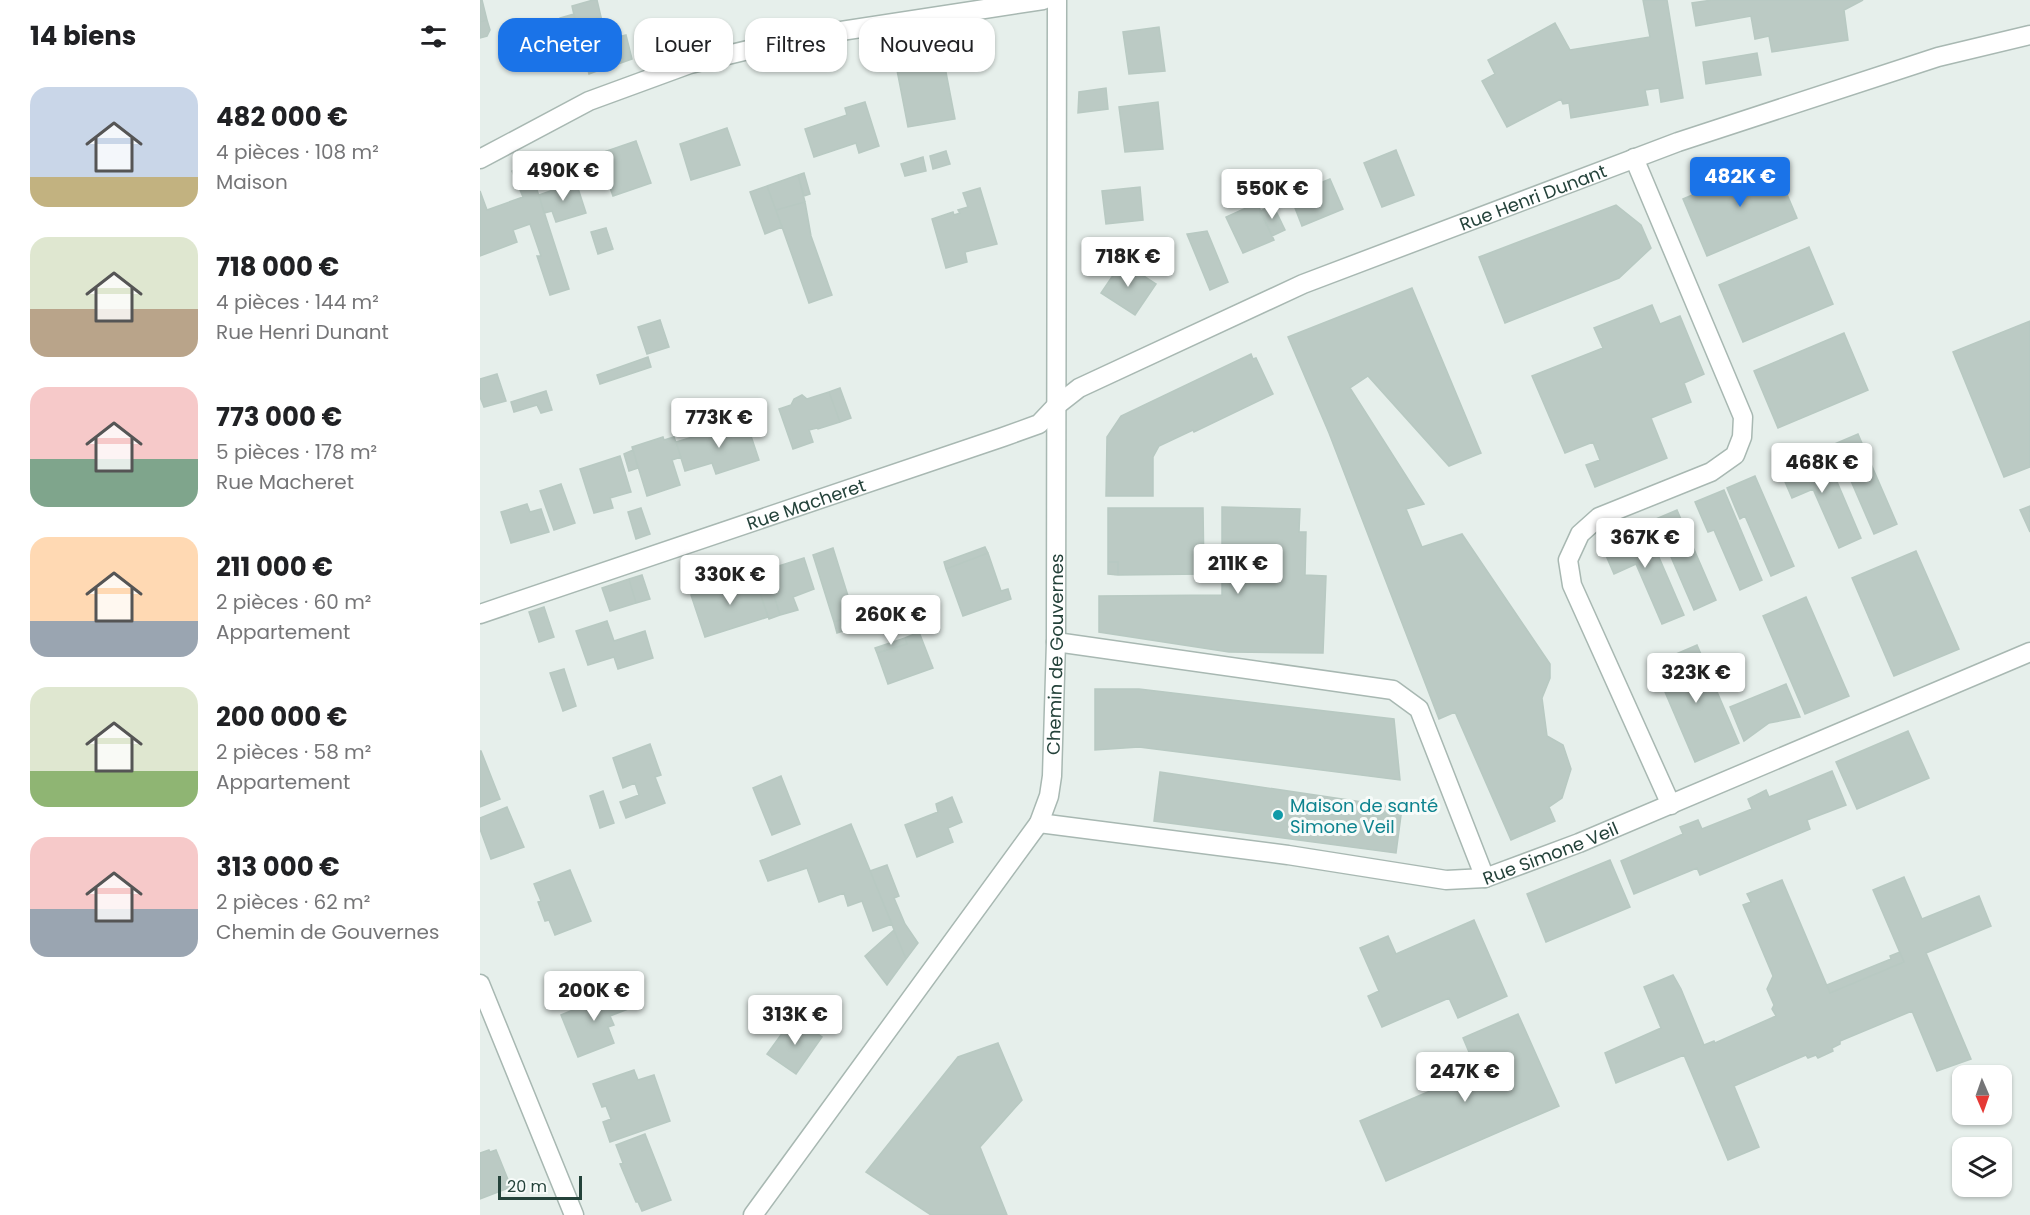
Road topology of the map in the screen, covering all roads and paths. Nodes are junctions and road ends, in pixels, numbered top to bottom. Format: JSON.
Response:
{"nodes":[{"id":1,"x":1043,"y":0,"type":"edge"},
{"id":2,"x":1057,"y":0,"type":"edge"},
{"id":3,"x":2030,"y":36,"type":"edge"},
{"id":4,"x":1634,"y":158,"type":"junction"},
{"id":5,"x":480,"y":159,"type":"edge"},
{"id":6,"x":1056,"y":406,"type":"junction"},
{"id":7,"x":480,"y":614,"type":"edge"},
{"id":8,"x":1056,"y":642,"type":"junction"},
{"id":9,"x":2030,"y":652,"type":"edge"},
{"id":10,"x":1671,"y":805,"type":"junction"},
{"id":11,"x":1039,"y":823,"type":"junction"},
{"id":12,"x":1485,"y":878,"type":"junction"},
{"id":13,"x":480,"y":984,"type":"edge"},
{"id":14,"x":574,"y":1215,"type":"edge"},
{"id":15,"x":753,"y":1215,"type":"edge"}],
"edges":[{"from":1,"to":5,"type":"street"},
{"from":2,"to":6,"type":"street","name":"Chemin de Gouvernes"},
{"from":3,"to":4,"type":"street","name":"Rue Henri Dunant"},
{"from":4,"to":6,"type":"street","name":"Rue Henri Dunant"},
{"from":4,"to":10,"type":"street"},
{"from":6,"to":7,"type":"street","name":"Rue Macheret"},
{"from":6,"to":8,"type":"street","name":"Chemin de Gouvernes"},
{"from":8,"to":11,"type":"street","name":"Chemin de Gouvernes"},
{"from":8,"to":12,"type":"street"},
{"from":9,"to":10,"type":"street","name":"Rue Simone Veil"},
{"from":10,"to":12,"type":"street","name":"Rue Simone Veil"},
{"from":11,"to":12,"type":"street","name":"Rue Simone Veil"},
{"from":11,"to":15,"type":"street","name":"Chemin de Gouvernes"},
{"from":13,"to":14,"type":"street"}]}
